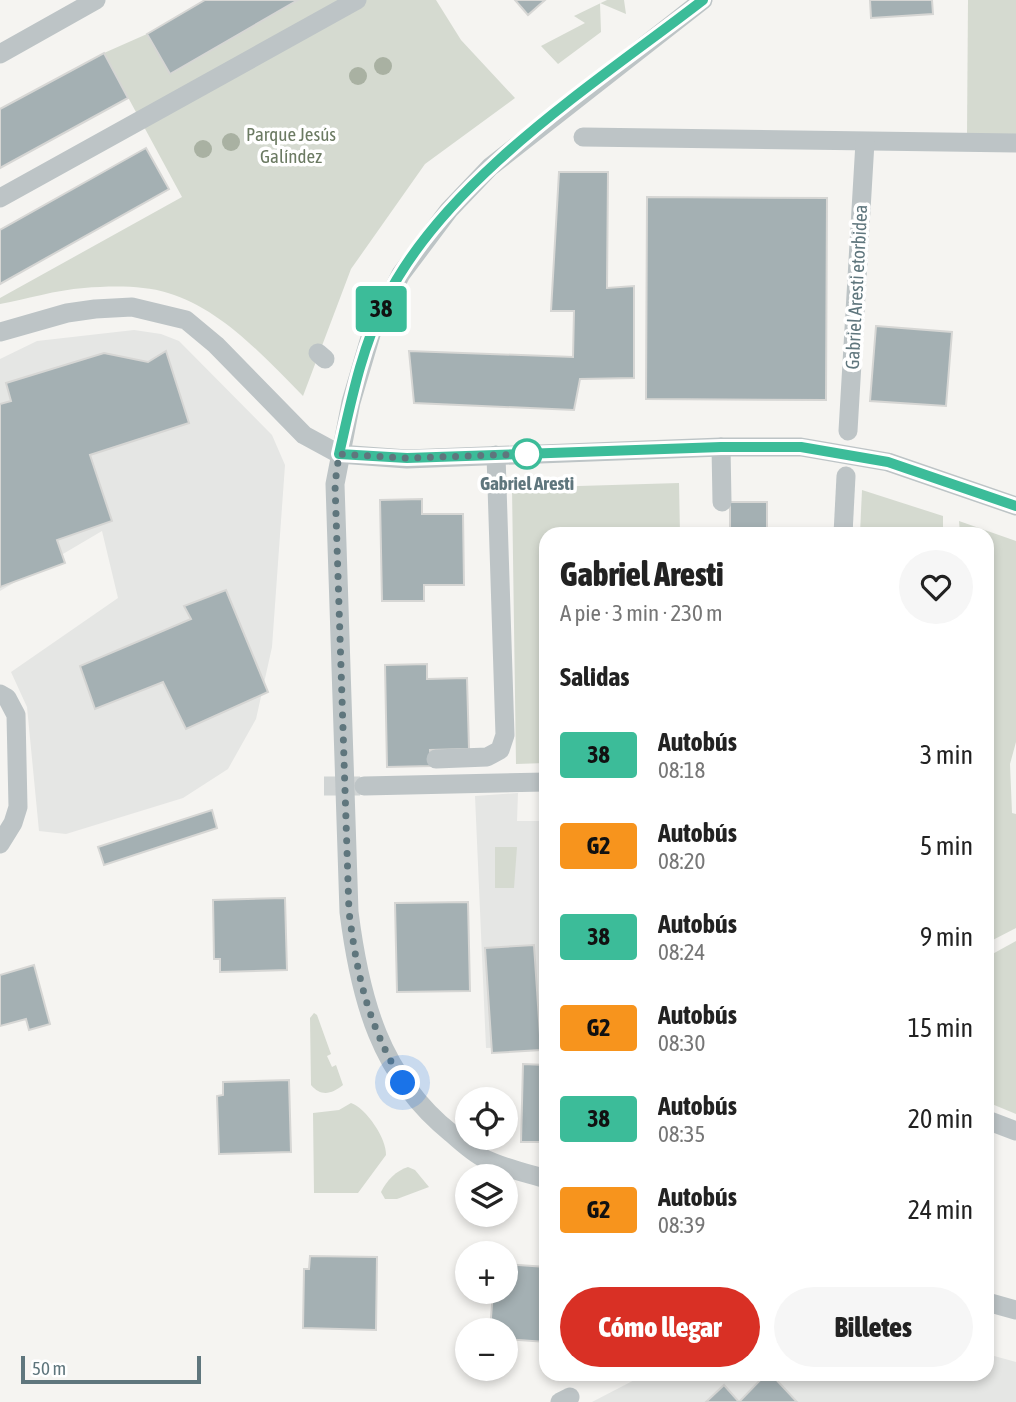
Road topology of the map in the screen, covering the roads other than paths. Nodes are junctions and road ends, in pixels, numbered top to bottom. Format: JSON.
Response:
{"nodes":[{"id":1,"x":96,"y":0,"type":"edge"},
{"id":2,"x":357,"y":0,"type":"edge"},
{"id":3,"x":703,"y":0,"type":"edge"},
{"id":4,"x":0,"y":54,"type":"edge"},
{"id":5,"x":583,"y":137,"type":"dead end"},
{"id":6,"x":864,"y":142,"type":"junction"},
{"id":7,"x":1016,"y":143,"type":"edge"},
{"id":8,"x":0,"y":198,"type":"edge"},
{"id":9,"x":0,"y":332,"type":"edge"},
{"id":10,"x":848,"y":431,"type":"dead end"},
{"id":11,"x":721,"y":447,"type":"junction"},
{"id":12,"x":339,"y":454,"type":"junction"},
{"id":13,"x":496,"y":455,"type":"junction"},
{"id":14,"x":846,"y":477,"type":"dead end"},
{"id":15,"x":722,"y":502,"type":"dead end"},
{"id":16,"x":1016,"y":506,"type":"edge"},
{"id":17,"x":844,"y":527,"type":"edge"},
{"id":18,"x":0,"y":694,"type":"edge"},
{"id":19,"x":436,"y":759,"type":"dead end"},
{"id":20,"x":539,"y":782,"type":"edge"},
{"id":21,"x":364,"y":786,"type":"tunnel mouth"},
{"id":22,"x":0,"y":844,"type":"edge"},
{"id":23,"x":994,"y":1123,"type":"edge"},
{"id":24,"x":1016,"y":1131,"type":"edge"},
{"id":25,"x":539,"y":1177,"type":"edge"},
{"id":26,"x":994,"y":1305,"type":"edge"},
{"id":27,"x":1016,"y":1310,"type":"edge"}],
"edges":[{"from":1,"to":4,"type":"street"},
{"from":2,"to":8,"type":"street"},
{"from":3,"to":12,"type":"street"},
{"from":5,"to":6,"type":"street"},
{"from":6,"to":7,"type":"street"},
{"from":6,"to":10,"type":"street","name":"Gabriel Aresti etorbidea"},
{"from":9,"to":12,"type":"street"},
{"from":11,"to":13,"type":"street"},
{"from":11,"to":15,"type":"street"},
{"from":11,"to":16,"type":"street"},
{"from":12,"to":13,"type":"street"},
{"from":12,"to":25,"type":"street"},
{"from":13,"to":19,"type":"street"},
{"from":14,"to":17,"type":"street"},
{"from":18,"to":22,"type":"street"},
{"from":20,"to":21,"type":"street"},
{"from":23,"to":24,"type":"street"},
{"from":26,"to":27,"type":"street"}]}
